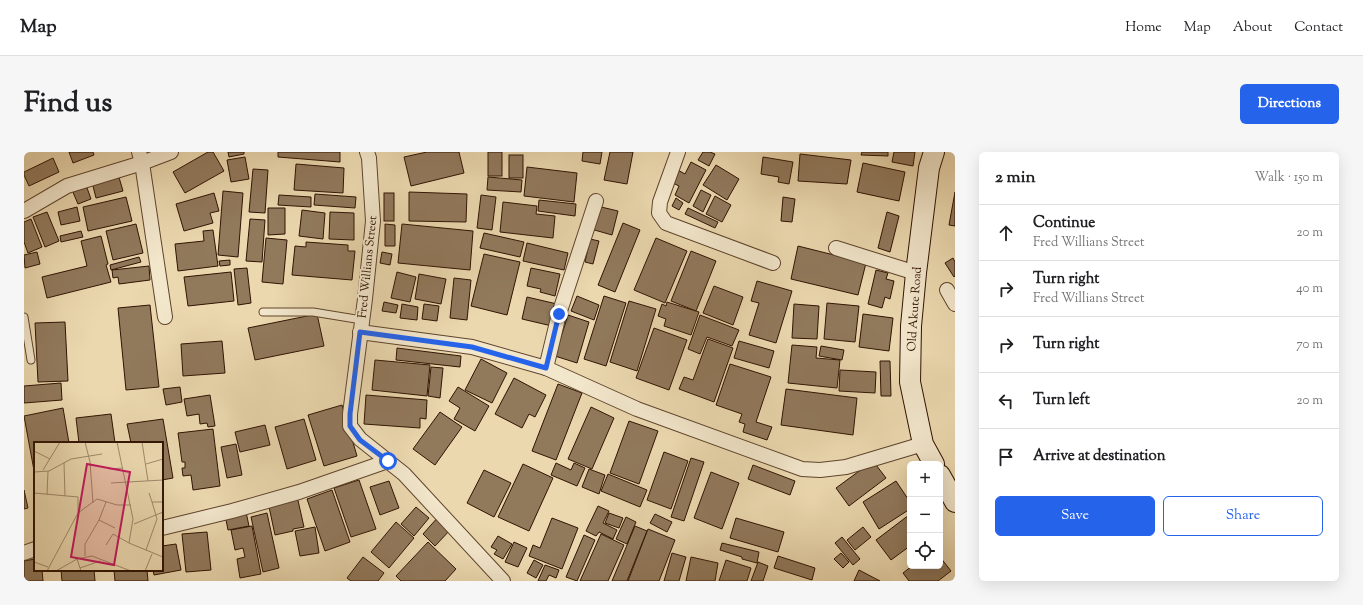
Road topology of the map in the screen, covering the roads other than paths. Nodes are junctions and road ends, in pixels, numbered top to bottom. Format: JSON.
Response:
{"nodes":[{"id":1,"x":171,"y":152,"type":"edge"},
{"id":2,"x":367,"y":152,"type":"edge"},
{"id":3,"x":678,"y":152,"type":"edge"},
{"id":4,"x":934,"y":152,"type":"edge"},
{"id":5,"x":140,"y":158,"type":"edge"},
{"id":6,"x":596,"y":201,"type":"dead end"},
{"id":7,"x":24,"y":211,"type":"edge"},
{"id":8,"x":836,"y":248,"type":"dead end"},
{"id":9,"x":773,"y":263,"type":"dead end"},
{"id":10,"x":916,"y":273,"type":"junction"},
{"id":11,"x":947,"y":290,"type":"dead end"},
{"id":12,"x":955,"y":304,"type":"edge"},
{"id":13,"x":263,"y":312,"type":"dead end"},
{"id":14,"x":24,"y":316,"type":"edge"},
{"id":15,"x":165,"y":317,"type":"dead end"},
{"id":16,"x":361,"y":326,"type":"junction"},
{"id":17,"x":31,"y":360,"type":"dead end"},
{"id":18,"x":546,"y":368,"type":"junction"},
{"id":19,"x":923,"y":444,"type":"junction"},
{"id":20,"x":388,"y":461,"type":"junction"},
{"id":21,"x":932,"y":461,"type":"edge"},
{"id":22,"x":943,"y":480,"type":"edge"},
{"id":23,"x":955,"y":502,"type":"edge"},
{"id":24,"x":163,"y":528,"type":"edge"},
{"id":25,"x":34,"y":549,"type":"edge"},
{"id":26,"x":24,"y":552,"type":"edge"},
{"id":27,"x":503,"y":581,"type":"edge"}],
"edges":[{"from":1,"to":5,"type":"street"},
{"from":2,"to":16,"type":"street","name":"Fred Willians Street"},
{"from":3,"to":9,"type":"street"},
{"from":4,"to":10,"type":"street","name":"Old Akute Road"},
{"from":5,"to":7,"type":"street"},
{"from":5,"to":15,"type":"street"},
{"from":6,"to":18,"type":"street"},
{"from":8,"to":10,"type":"street"},
{"from":10,"to":19,"type":"street","name":"Old Akute Road"},
{"from":11,"to":12,"type":"street"},
{"from":13,"to":16,"type":"lane"},
{"from":14,"to":17,"type":"lane"},
{"from":16,"to":18,"type":"street"},
{"from":16,"to":20,"type":"street","name":"Fred Willians Street"},
{"from":18,"to":19,"type":"street"},
{"from":19,"to":21,"type":"street","name":"Old Akute Road"},
{"from":20,"to":24,"type":"street"},
{"from":20,"to":27,"type":"street","name":"Fred Willians Street"},
{"from":22,"to":23,"type":"street"},
{"from":25,"to":26,"type":"street"}]}
